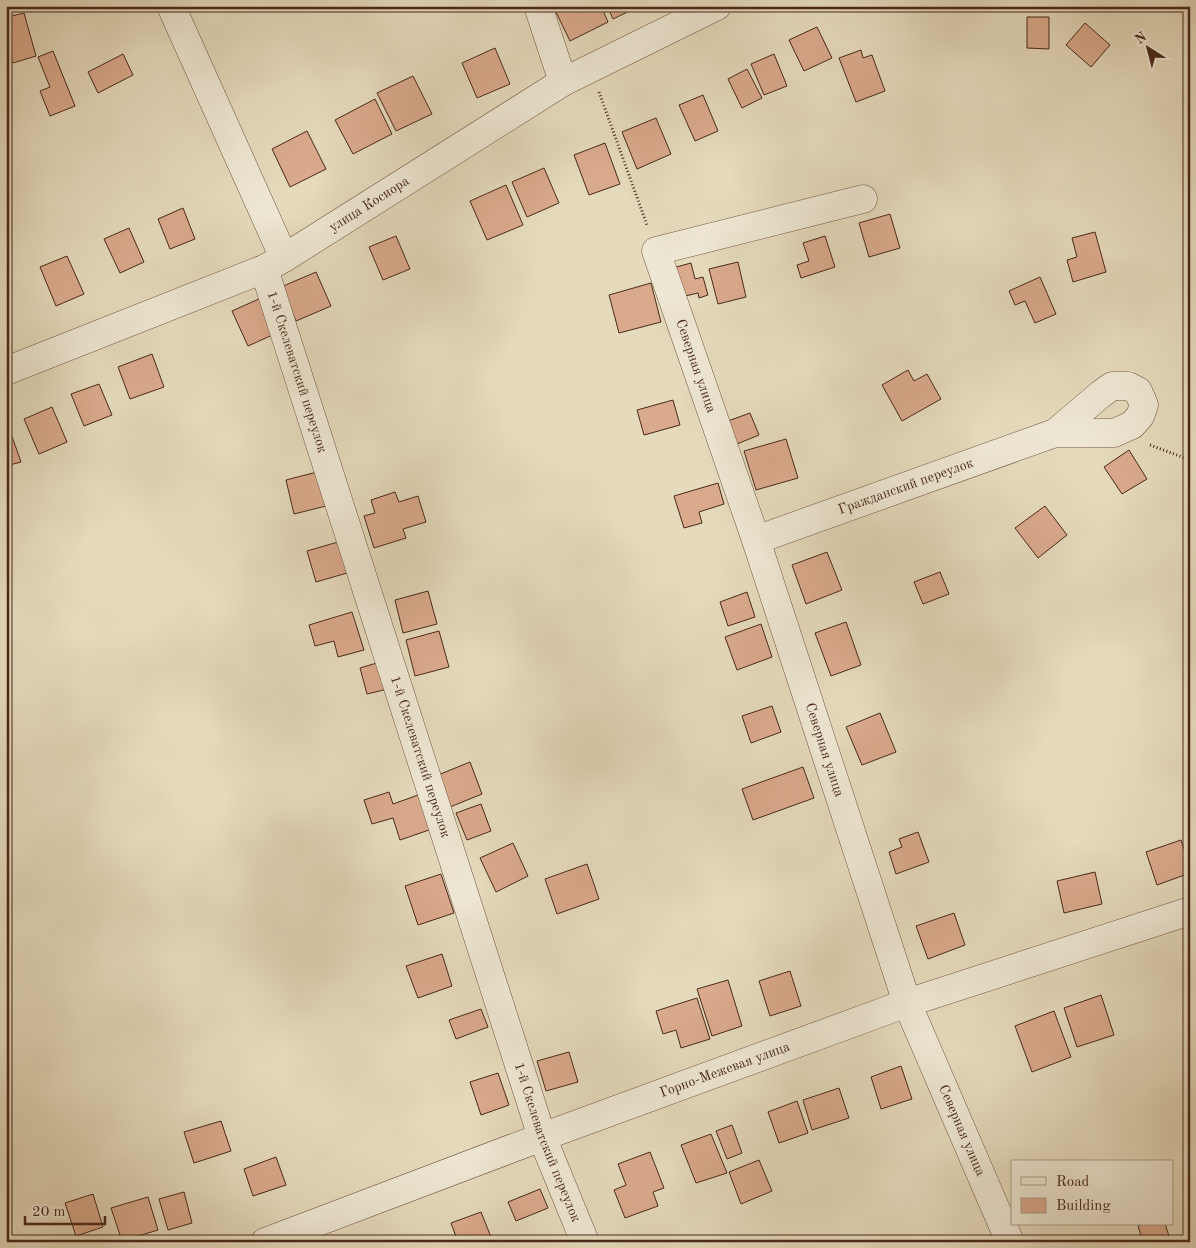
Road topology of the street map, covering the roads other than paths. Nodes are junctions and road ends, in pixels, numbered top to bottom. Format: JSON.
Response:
{"nodes":[{"id":1,"x":171,"y":6,"type":"edge"},
{"id":2,"x":538,"y":6,"type":"edge"},
{"id":3,"x":717,"y":6,"type":"edge"},
{"id":4,"x":563,"y":82,"type":"junction"},
{"id":5,"x":863,"y":199,"type":"dead end"},
{"id":6,"x":274,"y":264,"type":"junction"},
{"id":7,"x":6,"y":371,"type":"edge"},
{"id":8,"x":1055,"y":433,"type":"dead end"},
{"id":9,"x":756,"y":540,"type":"junction"},
{"id":10,"x":1190,"y":910,"type":"edge"},
{"id":11,"x":906,"y":1003,"type":"junction"},
{"id":12,"x":542,"y":1137,"type":"junction"},
{"id":13,"x":265,"y":1242,"type":"edge"},
{"id":14,"x":585,"y":1242,"type":"edge"},
{"id":15,"x":1010,"y":1242,"type":"edge"}],
"edges":[{"from":1,"to":6,"type":"street","name":"1-й Скелеватский переулок"},
{"from":2,"to":4,"type":"street"},
{"from":3,"to":4,"type":"street","name":"улица Косиора"},
{"from":4,"to":6,"type":"street","name":"улица Косиора"},
{"from":5,"to":9,"type":"street","name":"Северная улица"},
{"from":6,"to":7,"type":"street","name":"улица Косиора"},
{"from":6,"to":12,"type":"street","name":"1-й Скелеватский переулок"},
{"from":8,"to":9,"type":"street","name":"Гражданский переулок"},
{"from":9,"to":11,"type":"street","name":"Северная улица"},
{"from":10,"to":11,"type":"street","name":"Горно-Межевая улица"},
{"from":11,"to":12,"type":"street","name":"Горно-Межевая улица"},
{"from":11,"to":15,"type":"street","name":"Северная улица"},
{"from":12,"to":13,"type":"street","name":"Горно-Межевая улица"},
{"from":12,"to":14,"type":"street","name":"1-й Скелеватский переулок"}]}
